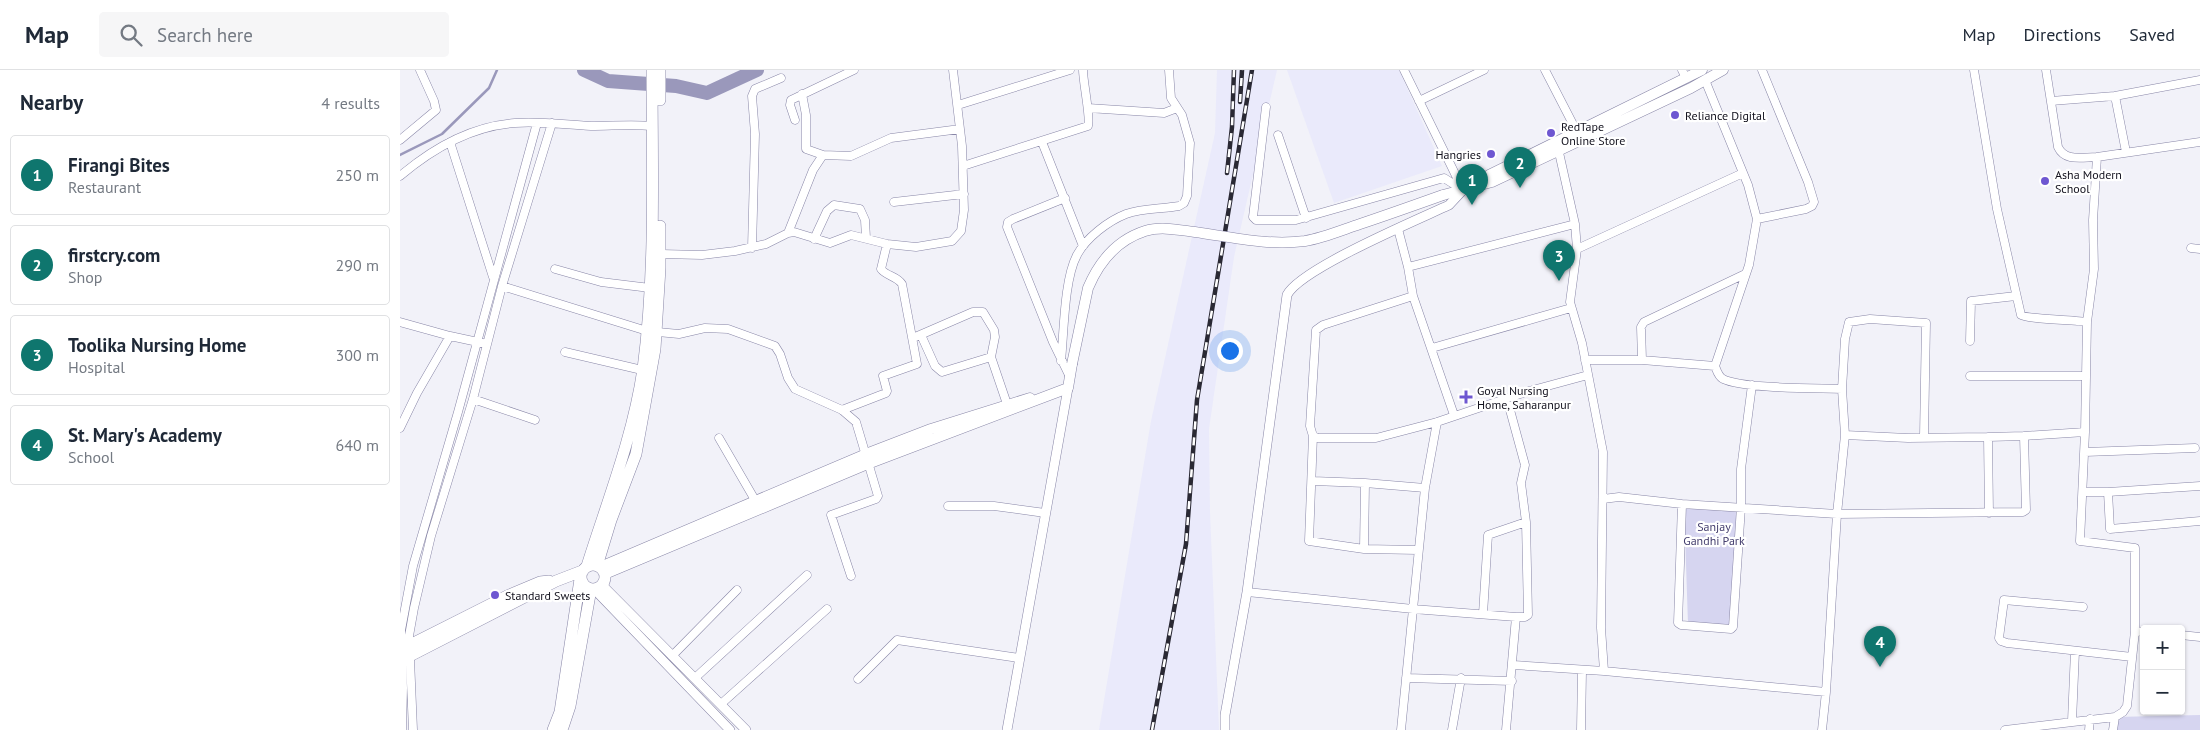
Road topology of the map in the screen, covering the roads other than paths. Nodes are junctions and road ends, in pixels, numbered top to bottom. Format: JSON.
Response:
{"nodes":[{"id":1,"x":420,"y":70,"type":"edge"},
{"id":2,"x":652,"y":70,"type":"edge"},
{"id":3,"x":660,"y":70,"type":"edge"},
{"id":4,"x":854,"y":70,"type":"edge"},
{"id":5,"x":953,"y":70,"type":"edge"},
{"id":6,"x":1070,"y":70,"type":"edge"},
{"id":7,"x":1083,"y":70,"type":"edge"},
{"id":8,"x":1169,"y":70,"type":"edge"},
{"id":9,"x":1404,"y":70,"type":"edge"},
{"id":10,"x":1484,"y":70,"type":"edge"},
{"id":11,"x":1545,"y":70,"type":"edge"},
{"id":12,"x":1723,"y":70,"type":"edge"},
{"id":13,"x":1762,"y":70,"type":"edge"},
{"id":14,"x":1974,"y":70,"type":"edge"},
{"id":15,"x":2046,"y":70,"type":"edge"},
{"id":16,"x":1684,"y":74,"type":"edge"},
{"id":17,"x":1704,"y":75,"type":"edge"},
{"id":18,"x":781,"y":78,"type":"dead end"},
{"id":19,"x":2200,"y":80,"type":"edge"},
{"id":20,"x":802,"y":94,"type":"junction"},
{"id":21,"x":2115,"y":96,"type":"junction"},
{"id":22,"x":1419,"y":101,"type":"junction"},
{"id":23,"x":2052,"y":101,"type":"junction"},
{"id":24,"x":958,"y":105,"type":"junction"},
{"id":25,"x":1266,"y":107,"type":"dead end"},
{"id":26,"x":1088,"y":108,"type":"junction"},
{"id":27,"x":1177,"y":108,"type":"junction"},
{"id":28,"x":795,"y":120,"type":"dead end"},
{"id":29,"x":545,"y":123,"type":"junction"},
{"id":30,"x":655,"y":124,"type":"junction"},
{"id":31,"x":960,"y":129,"type":"junction"},
{"id":32,"x":1577,"y":132,"type":"junction"},
{"id":33,"x":1278,"y":134,"type":"dead end"},
{"id":34,"x":400,"y":140,"type":"edge"},
{"id":35,"x":450,"y":142,"type":"junction"},
{"id":36,"x":1042,"y":142,"type":"junction"},
{"id":37,"x":2200,"y":142,"type":"edge"},
{"id":38,"x":1557,"y":146,"type":"junction"},
{"id":39,"x":2126,"y":152,"type":"junction"},
{"id":40,"x":823,"y":155,"type":"junction"},
{"id":41,"x":2097,"y":156,"type":"junction"},
{"id":42,"x":964,"y":166,"type":"junction"},
{"id":43,"x":1743,"y":174,"type":"junction"},
{"id":44,"x":400,"y":176,"type":"edge"},
{"id":45,"x":1463,"y":190,"type":"junction"},
{"id":46,"x":964,"y":194,"type":"junction"},
{"id":47,"x":1065,"y":198,"type":"junction"},
{"id":48,"x":894,"y":202,"type":"dead end"},
{"id":49,"x":1306,"y":218,"type":"junction"},
{"id":50,"x":1756,"y":219,"type":"junction"},
{"id":51,"x":656,"y":224,"type":"junction"},
{"id":52,"x":1575,"y":224,"type":"junction"},
{"id":53,"x":1398,"y":229,"type":"junction"},
{"id":54,"x":788,"y":233,"type":"junction"},
{"id":55,"x":866,"y":238,"type":"junction"},
{"id":56,"x":814,"y":239,"type":"junction"},
{"id":57,"x":888,"y":244,"type":"junction"},
{"id":58,"x":1083,"y":246,"type":"junction"},
{"id":59,"x":752,"y":248,"type":"junction"},
{"id":60,"x":2191,"y":248,"type":"dead end"},
{"id":61,"x":1577,"y":249,"type":"junction"},
{"id":62,"x":2200,"y":249,"type":"edge"},
{"id":63,"x":660,"y":254,"type":"junction"},
{"id":64,"x":1408,"y":267,"type":"junction"},
{"id":65,"x":556,"y":269,"type":"dead end"},
{"id":66,"x":1744,"y":274,"type":"junction"},
{"id":67,"x":494,"y":279,"type":"junction"},
{"id":68,"x":502,"y":286,"type":"junction"},
{"id":69,"x":650,"y":288,"type":"junction"},
{"id":70,"x":1413,"y":296,"type":"junction"},
{"id":71,"x":2016,"y":296,"type":"junction"},
{"id":72,"x":1571,"y":308,"type":"junction"},
{"id":73,"x":400,"y":322,"type":"edge"},
{"id":74,"x":2087,"y":322,"type":"junction"},
{"id":75,"x":652,"y":332,"type":"junction"},
{"id":76,"x":450,"y":336,"type":"junction"},
{"id":77,"x":917,"y":337,"type":"junction"},
{"id":78,"x":1970,"y":341,"type":"dead end"},
{"id":79,"x":481,"y":343,"type":"junction"},
{"id":80,"x":1432,"y":348,"type":"junction"},
{"id":81,"x":565,"y":352,"type":"dead end"},
{"id":82,"x":991,"y":357,"type":"junction"},
{"id":83,"x":1061,"y":360,"type":"junction"},
{"id":84,"x":1585,"y":360,"type":"junction"},
{"id":85,"x":1642,"y":360,"type":"junction"},
{"id":86,"x":1715,"y":366,"type":"junction"},
{"id":87,"x":642,"y":370,"type":"junction"},
{"id":88,"x":1588,"y":375,"type":"junction"},
{"id":89,"x":1970,"y":376,"type":"dead end"},
{"id":90,"x":2084,"y":376,"type":"junction"},
{"id":91,"x":1070,"y":377,"type":"junction"},
{"id":92,"x":1752,"y":385,"type":"junction"},
{"id":93,"x":1068,"y":388,"type":"junction"},
{"id":94,"x":1842,"y":389,"type":"junction"},
{"id":95,"x":1043,"y":396,"type":"junction"},
{"id":96,"x":473,"y":399,"type":"junction"},
{"id":97,"x":1506,"y":399,"type":"junction"},
{"id":98,"x":1007,"y":404,"type":"junction"},
{"id":99,"x":842,"y":410,"type":"junction"},
{"id":100,"x":1454,"y":415,"type":"junction"},
{"id":101,"x":535,"y":420,"type":"dead end"},
{"id":102,"x":1437,"y":422,"type":"junction"},
{"id":103,"x":400,"y":428,"type":"edge"},
{"id":104,"x":2085,"y":432,"type":"junction"},
{"id":105,"x":1312,"y":435,"type":"junction"},
{"id":106,"x":1845,"y":435,"type":"junction"},
{"id":107,"x":1924,"y":436,"type":"junction"},
{"id":108,"x":2024,"y":436,"type":"junction"},
{"id":109,"x":1988,"y":437,"type":"junction"},
{"id":110,"x":719,"y":438,"type":"dead end"},
{"id":111,"x":452,"y":447,"type":"junction"},
{"id":112,"x":2195,"y":448,"type":"dead end"},
{"id":113,"x":2085,"y":452,"type":"junction"},
{"id":114,"x":868,"y":458,"type":"junction"},
{"id":115,"x":1312,"y":480,"type":"junction"},
{"id":116,"x":1365,"y":483,"type":"junction"},
{"id":117,"x":2200,"y":486,"type":"edge"},
{"id":118,"x":1425,"y":488,"type":"junction"},
{"id":119,"x":2083,"y":492,"type":"junction"},
{"id":120,"x":2108,"y":492,"type":"junction"},
{"id":121,"x":1604,"y":499,"type":"junction"},
{"id":122,"x":755,"y":500,"type":"junction"},
{"id":123,"x":1682,"y":504,"type":"junction"},
{"id":124,"x":948,"y":506,"type":"dead end"},
{"id":125,"x":1741,"y":507,"type":"junction"},
{"id":126,"x":1045,"y":512,"type":"junction"},
{"id":127,"x":1990,"y":513,"type":"junction"},
{"id":128,"x":1837,"y":514,"type":"junction"},
{"id":129,"x":1526,"y":522,"type":"junction"},
{"id":130,"x":2200,"y":522,"type":"edge"},
{"id":131,"x":1364,"y":549,"type":"junction"},
{"id":132,"x":1418,"y":550,"type":"junction"},
{"id":133,"x":807,"y":575,"type":"dead end"},
{"id":134,"x":593,"y":576,"type":"junction"},
{"id":135,"x":851,"y":576,"type":"dead end"},
{"id":136,"x":738,"y":590,"type":"dead end"},
{"id":137,"x":1246,"y":592,"type":"junction"},
{"id":138,"x":2084,"y":607,"type":"dead end"},
{"id":139,"x":828,"y":609,"type":"dead end"},
{"id":140,"x":1413,"y":609,"type":"junction"},
{"id":141,"x":1483,"y":614,"type":"junction"},
{"id":142,"x":1516,"y":617,"type":"junction"},
{"id":143,"x":2135,"y":631,"type":"junction"},
{"id":144,"x":2140,"y":632,"type":"edge"},
{"id":145,"x":2185,"y":635,"type":"edge"},
{"id":146,"x":2200,"y":637,"type":"edge"},
{"id":147,"x":2075,"y":651,"type":"junction"},
{"id":148,"x":404,"y":654,"type":"edge"},
{"id":149,"x":672,"y":656,"type":"junction"},
{"id":150,"x":2132,"y":657,"type":"junction"},
{"id":151,"x":1019,"y":658,"type":"junction"},
{"id":152,"x":1513,"y":665,"type":"junction"},
{"id":153,"x":1582,"y":671,"type":"junction"},
{"id":154,"x":1604,"y":671,"type":"junction"},
{"id":155,"x":694,"y":678,"type":"junction"},
{"id":156,"x":1406,"y":678,"type":"junction"},
{"id":157,"x":1461,"y":678,"type":"junction"},
{"id":158,"x":858,"y":679,"type":"dead end"},
{"id":159,"x":1512,"y":680,"type":"junction"},
{"id":160,"x":1826,"y":692,"type":"junction"},
{"id":161,"x":721,"y":704,"type":"junction"},
{"id":162,"x":2115,"y":717,"type":"junction"},
{"id":163,"x":2090,"y":719,"type":"junction"},
{"id":164,"x":2072,"y":721,"type":"junction"},
{"id":165,"x":402,"y":730,"type":"edge"},
{"id":166,"x":413,"y":730,"type":"edge"},
{"id":167,"x":553,"y":730,"type":"edge"},
{"id":168,"x":561,"y":730,"type":"edge"},
{"id":169,"x":730,"y":730,"type":"edge"},
{"id":170,"x":746,"y":730,"type":"edge"},
{"id":171,"x":1007,"y":730,"type":"edge"},
{"id":172,"x":1225,"y":730,"type":"edge"},
{"id":173,"x":1401,"y":730,"type":"edge"},
{"id":174,"x":1452,"y":730,"type":"edge"},
{"id":175,"x":1506,"y":730,"type":"edge"},
{"id":176,"x":1581,"y":730,"type":"edge"},
{"id":177,"x":1822,"y":730,"type":"edge"},
{"id":178,"x":2005,"y":730,"type":"edge"},
{"id":179,"x":2015,"y":730,"type":"edge"},
{"id":180,"x":2089,"y":730,"type":"edge"},
{"id":181,"x":2113,"y":730,"type":"edge"}],
"edges":[{"from":1,"to":34,"type":"street"},
{"from":2,"to":30,"type":"main road"},
{"from":3,"to":30,"type":"main road"},
{"from":4,"to":20,"type":"street"},
{"from":5,"to":24,"type":"street"},
{"from":6,"to":24,"type":"street"},
{"from":7,"to":26,"type":"street"},
{"from":8,"to":27,"type":"street"},
{"from":9,"to":22,"type":"street"},
{"from":10,"to":22,"type":"street"},
{"from":11,"to":32,"type":"street"},
{"from":12,"to":17,"type":"main road"},
{"from":13,"to":50,"type":"street"},
{"from":14,"to":71,"type":"street"},
{"from":15,"to":23,"type":"street"},
{"from":16,"to":17,"type":"main road"},
{"from":16,"to":32,"type":"main road"},
{"from":17,"to":38,"type":"main road"},
{"from":17,"to":43,"type":"street"},
{"from":18,"to":59,"type":"street"},
{"from":19,"to":21,"type":"street"},
{"from":20,"to":28,"type":"street"},
{"from":20,"to":40,"type":"street"},
{"from":21,"to":23,"type":"street"},
{"from":21,"to":39,"type":"street"},
{"from":22,"to":45,"type":"street"},
{"from":23,"to":41,"type":"street"},
{"from":24,"to":31,"type":"street"},
{"from":25,"to":49,"type":"street"},
{"from":26,"to":27,"type":"street"},
{"from":26,"to":36,"type":"street"},
{"from":27,"to":58,"type":"street"},
{"from":29,"to":30,"type":"street"},
{"from":29,"to":35,"type":"street"},
{"from":29,"to":67,"type":"street"},
{"from":29,"to":68,"type":"street"},
{"from":30,"to":51,"type":"main road"},
{"from":31,"to":40,"type":"street"},
{"from":31,"to":42,"type":"street"},
{"from":32,"to":38,"type":"main road"},
{"from":33,"to":49,"type":"street"},
{"from":35,"to":44,"type":"street"},
{"from":35,"to":67,"type":"street"},
{"from":36,"to":42,"type":"street"},
{"from":36,"to":47,"type":"street"},
{"from":37,"to":39,"type":"street"},
{"from":38,"to":45,"type":"main road"},
{"from":38,"to":52,"type":"street"},
{"from":39,"to":41,"type":"street"},
{"from":40,"to":54,"type":"street"},
{"from":41,"to":74,"type":"street"},
{"from":42,"to":46,"type":"street"},
{"from":43,"to":50,"type":"street"},
{"from":43,"to":61,"type":"street"},
{"from":45,"to":49,"type":"street"},
{"from":45,"to":53,"type":"street"},
{"from":45,"to":91,"type":"main road","bridge":true},
{"from":46,"to":48,"type":"street"},
{"from":46,"to":57,"type":"street"},
{"from":47,"to":58,"type":"street"},
{"from":47,"to":83,"type":"street"},
{"from":50,"to":66,"type":"street"},
{"from":51,"to":63,"type":"main road"},
{"from":51,"to":69,"type":"main road"},
{"from":52,"to":61,"type":"street"},
{"from":52,"to":64,"type":"street"},
{"from":53,"to":64,"type":"street"},
{"from":53,"to":137,"type":"street"},
{"from":54,"to":56,"type":"street"},
{"from":54,"to":59,"type":"street"},
{"from":55,"to":56,"type":"street"},
{"from":55,"to":56,"type":"street"},
{"from":55,"to":57,"type":"street"},
{"from":57,"to":77,"type":"street"},
{"from":58,"to":83,"type":"street"},
{"from":59,"to":63,"type":"street"},
{"from":60,"to":62,"type":"street"},
{"from":61,"to":72,"type":"street"},
{"from":63,"to":75,"type":"main road"},
{"from":64,"to":70,"type":"street"},
{"from":65,"to":69,"type":"street"},
{"from":66,"to":85,"type":"street"},
{"from":66,"to":86,"type":"street"},
{"from":67,"to":79,"type":"street"},
{"from":68,"to":75,"type":"street"},
{"from":68,"to":79,"type":"street"},
{"from":69,"to":75,"type":"main road"},
{"from":70,"to":80,"type":"street"},
{"from":70,"to":105,"type":"street"},
{"from":71,"to":74,"type":"street"},
{"from":71,"to":78,"type":"street"},
{"from":72,"to":80,"type":"street"},
{"from":72,"to":84,"type":"street"},
{"from":73,"to":76,"type":"street"},
{"from":74,"to":90,"type":"street"},
{"from":75,"to":87,"type":"main road"},
{"from":75,"to":99,"type":"street"},
{"from":75,"to":134,"type":"main road"},
{"from":76,"to":79,"type":"street"},
{"from":76,"to":103,"type":"street"},
{"from":77,"to":82,"type":"street"},
{"from":77,"to":82,"type":"street"},
{"from":77,"to":99,"type":"street"},
{"from":79,"to":96,"type":"street"},
{"from":79,"to":111,"type":"street"},
{"from":80,"to":100,"type":"street"},
{"from":81,"to":87,"type":"street"},
{"from":82,"to":98,"type":"street"},
{"from":83,"to":91,"type":"street"},
{"from":84,"to":85,"type":"street"},
{"from":84,"to":88,"type":"street"},
{"from":85,"to":86,"type":"street"},
{"from":86,"to":92,"type":"street"},
{"from":87,"to":134,"type":"main road"},
{"from":88,"to":97,"type":"street"},
{"from":88,"to":121,"type":"street"},
{"from":89,"to":90,"type":"street"},
{"from":90,"to":104,"type":"street"},
{"from":91,"to":93,"type":"main road"},
{"from":92,"to":94,"type":"street"},
{"from":92,"to":125,"type":"street"},
{"from":93,"to":95,"type":"main road"},
{"from":93,"to":126,"type":"street"},
{"from":94,"to":106,"type":"street"},
{"from":94,"to":107,"type":"street"},
{"from":95,"to":98,"type":"main road"},
{"from":95,"to":114,"type":"main road"},
{"from":96,"to":101,"type":"street"},
{"from":96,"to":111,"type":"street"},
{"from":97,"to":100,"type":"street"},
{"from":97,"to":129,"type":"street"},
{"from":98,"to":114,"type":"main road"},
{"from":99,"to":114,"type":"street"},
{"from":100,"to":102,"type":"street"},
{"from":102,"to":105,"type":"street"},
{"from":102,"to":118,"type":"street"},
{"from":104,"to":108,"type":"street"},
{"from":104,"to":113,"type":"street"},
{"from":105,"to":115,"type":"street"},
{"from":106,"to":107,"type":"street"},
{"from":106,"to":128,"type":"street"},
{"from":107,"to":109,"type":"street"},
{"from":108,"to":109,"type":"street"},
{"from":108,"to":127,"type":"street"},
{"from":109,"to":127,"type":"street"},
{"from":110,"to":122,"type":"street"},
{"from":111,"to":148,"type":"street"},
{"from":112,"to":113,"type":"street"},
{"from":113,"to":119,"type":"street"},
{"from":114,"to":122,"type":"main road"},
{"from":114,"to":134,"type":"main road"},
{"from":114,"to":135,"type":"street"},
{"from":115,"to":116,"type":"street"},
{"from":115,"to":131,"type":"street"},
{"from":116,"to":118,"type":"street"},
{"from":116,"to":131,"type":"street"},
{"from":117,"to":120,"type":"street"},
{"from":118,"to":132,"type":"street"},
{"from":119,"to":120,"type":"street"},
{"from":119,"to":143,"type":"street"},
{"from":120,"to":130,"type":"street"},
{"from":121,"to":123,"type":"street"},
{"from":121,"to":154,"type":"street"},
{"from":122,"to":134,"type":"main road"},
{"from":123,"to":125,"type":"street"},
{"from":123,"to":125,"type":"street"},
{"from":124,"to":126,"type":"street"},
{"from":125,"to":128,"type":"street"},
{"from":126,"to":151,"type":"street"},
{"from":127,"to":128,"type":"street"},
{"from":128,"to":160,"type":"street"},
{"from":129,"to":141,"type":"street"},
{"from":129,"to":142,"type":"street"},
{"from":131,"to":132,"type":"street"},
{"from":132,"to":140,"type":"street"},
{"from":133,"to":155,"type":"street"},
{"from":134,"to":148,"type":"main road"},
{"from":134,"to":149,"type":"street"},
{"from":134,"to":167,"type":"main road"},
{"from":134,"to":168,"type":"main road"},
{"from":134,"to":169,"type":"street"},
{"from":136,"to":149,"type":"street"},
{"from":137,"to":140,"type":"street"},
{"from":137,"to":172,"type":"street"},
{"from":138,"to":147,"type":"street"},
{"from":139,"to":161,"type":"street"},
{"from":140,"to":141,"type":"street"},
{"from":140,"to":156,"type":"street"},
{"from":141,"to":142,"type":"street"},
{"from":142,"to":152,"type":"street"},
{"from":143,"to":144,"type":"street"},
{"from":143,"to":150,"type":"street"},
{"from":145,"to":146,"type":"street"},
{"from":147,"to":150,"type":"street"},
{"from":147,"to":164,"type":"street"},
{"from":148,"to":165,"type":"street"},
{"from":148,"to":166,"type":"street"},
{"from":149,"to":155,"type":"street"},
{"from":150,"to":162,"type":"street"},
{"from":151,"to":158,"type":"street"},
{"from":151,"to":171,"type":"street"},
{"from":152,"to":153,"type":"street"},
{"from":152,"to":159,"type":"street"},
{"from":153,"to":154,"type":"street"},
{"from":153,"to":176,"type":"street"},
{"from":154,"to":160,"type":"street"},
{"from":155,"to":161,"type":"street"},
{"from":156,"to":157,"type":"street"},
{"from":156,"to":173,"type":"street"},
{"from":157,"to":159,"type":"street"},
{"from":157,"to":174,"type":"street"},
{"from":159,"to":175,"type":"street"},
{"from":160,"to":177,"type":"street"},
{"from":161,"to":170,"type":"street"},
{"from":162,"to":163,"type":"street"},
{"from":162,"to":181,"type":"street"},
{"from":163,"to":164,"type":"street"},
{"from":163,"to":180,"type":"street"},
{"from":164,"to":179,"type":"street"},
{"from":178,"to":179,"type":"street"}]}
